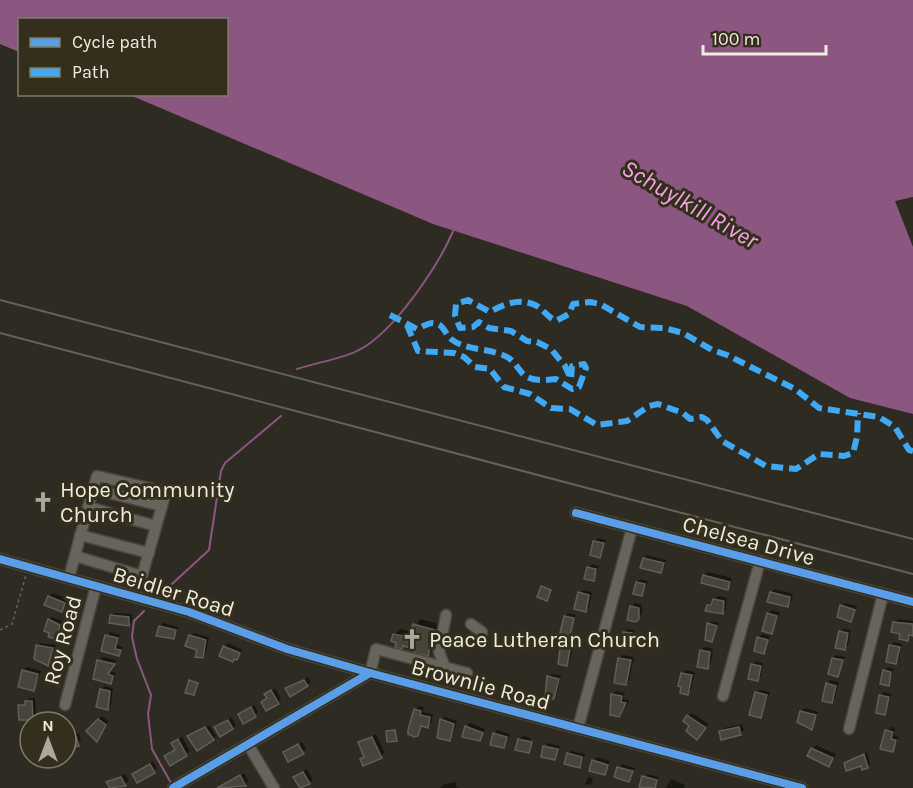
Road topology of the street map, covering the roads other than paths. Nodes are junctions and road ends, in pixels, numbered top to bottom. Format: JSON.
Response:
{"nodes":[{"id":1,"x":88,"y":507,"type":"junction"},
{"id":2,"x":576,"y":513,"type":"dead end"},
{"id":3,"x":156,"y":526,"type":"junction"},
{"id":4,"x":632,"y":528,"type":"junction"},
{"id":5,"x":80,"y":535,"type":"junction"},
{"id":6,"x":149,"y":553,"type":"junction"},
{"id":7,"x":75,"y":556,"type":"junction"},
{"id":8,"x":0,"y":559,"type":"edge"},
{"id":9,"x":760,"y":561,"type":"junction"},
{"id":10,"x":69,"y":578,"type":"junction"},
{"id":11,"x":96,"y":586,"type":"junction"},
{"id":12,"x":883,"y":594,"type":"junction"},
{"id":13,"x":913,"y":602,"type":"edge"},
{"id":14,"x":446,"y":615,"type":"dead end"},
{"id":15,"x":471,"y":624,"type":"dead end"},
{"id":16,"x":480,"y":641,"type":"dead end"},
{"id":17,"x":445,"y":667,"type":"junction"},
{"id":18,"x":370,"y":673,"type":"junction"},
{"id":19,"x":467,"y":673,"type":"dead end"},
{"id":20,"x":723,"y":696,"type":"dead end"},
{"id":21,"x":64,"y":705,"type":"dead end"},
{"id":22,"x":578,"y":728,"type":"junction"},
{"id":23,"x":849,"y":729,"type":"dead end"},
{"id":24,"x":249,"y":746,"type":"junction"},
{"id":25,"x":765,"y":784,"type":"edge"},
{"id":26,"x":173,"y":788,"type":"edge"},
{"id":27,"x":274,"y":788,"type":"edge"},
{"id":28,"x":802,"y":788,"type":"edge"}],
"edges":[{"from":1,"to":3,"type":"street"},
{"from":1,"to":3,"type":"street"},
{"from":1,"to":5,"type":"street"},
{"from":2,"to":4,"type":"street","name":"Chelsea Drive"},
{"from":3,"to":6,"type":"street"},
{"from":4,"to":9,"type":"street","name":"Chelsea Drive"},
{"from":4,"to":22,"type":"street"},
{"from":5,"to":6,"type":"street"},
{"from":5,"to":7,"type":"street"},
{"from":6,"to":7,"type":"street"},
{"from":7,"to":10,"type":"street"},
{"from":8,"to":10,"type":"street","name":"Beidler Road"},
{"from":9,"to":12,"type":"street","name":"Chelsea Drive"},
{"from":9,"to":20,"type":"street"},
{"from":10,"to":11,"type":"street","name":"Beidler Road"},
{"from":11,"to":18,"type":"street","name":"Beidler Road"},
{"from":11,"to":21,"type":"street","name":"Roy Road"},
{"from":12,"to":13,"type":"street","name":"Chelsea Drive"},
{"from":12,"to":23,"type":"street"},
{"from":14,"to":17,"type":"street"},
{"from":15,"to":16,"type":"street"},
{"from":17,"to":18,"type":"street"},
{"from":17,"to":19,"type":"street"},
{"from":18,"to":22,"type":"street","name":"Brownlie Road"},
{"from":18,"to":24,"type":"street"},
{"from":22,"to":25,"type":"street","name":"Brownlie Road"},
{"from":24,"to":26,"type":"street"},
{"from":24,"to":27,"type":"street"},
{"from":25,"to":28,"type":"street","name":"Brownlie Road"}]}
